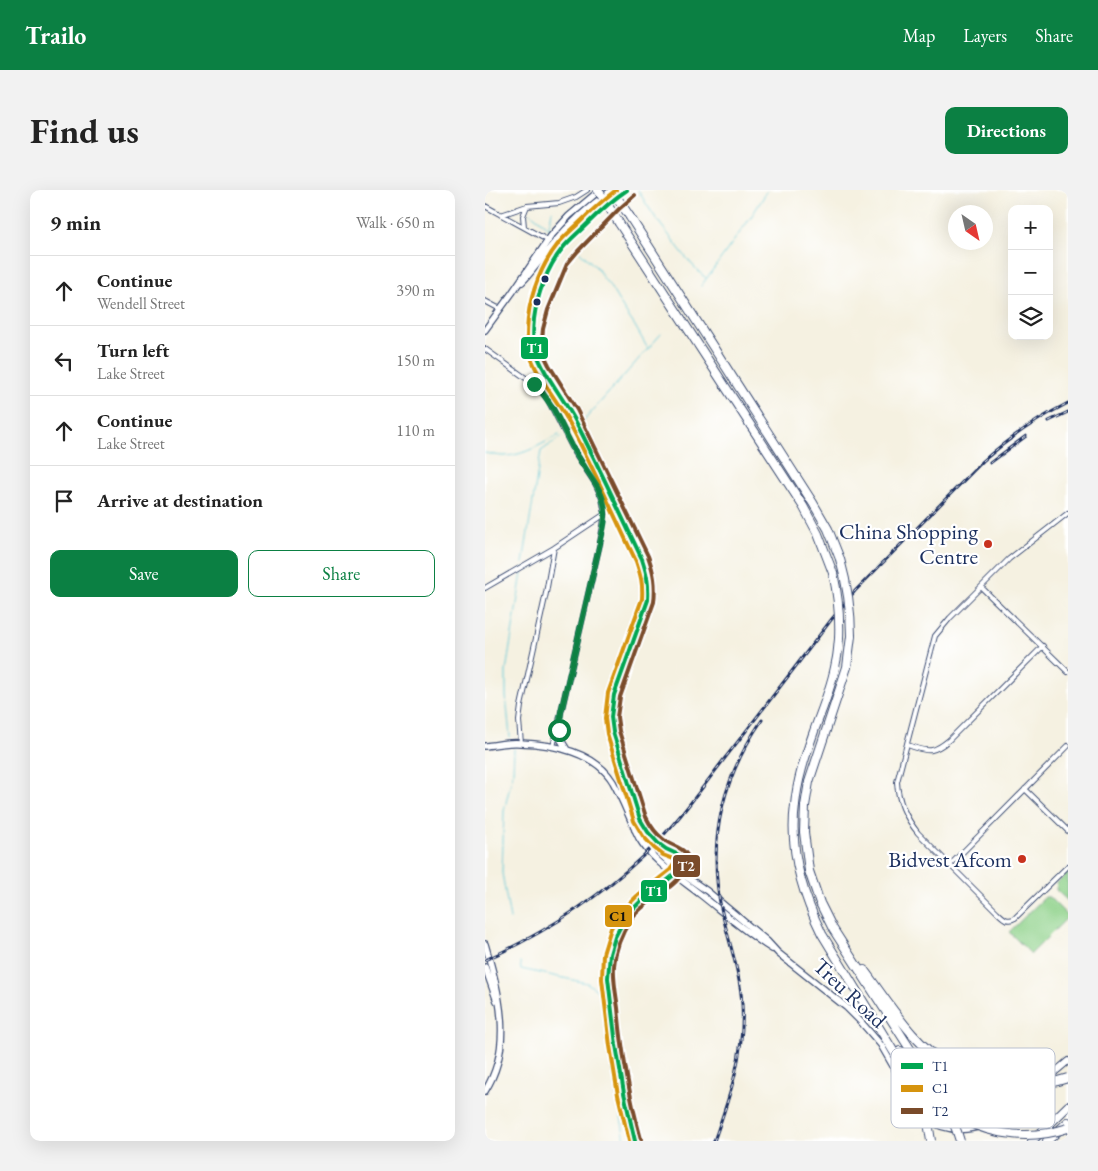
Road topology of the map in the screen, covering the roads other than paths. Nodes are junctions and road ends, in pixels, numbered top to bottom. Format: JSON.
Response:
{"nodes":[{"id":1,"x":587,"y":190,"type":"edge"},
{"id":2,"x":599,"y":190,"type":"edge"},
{"id":3,"x":612,"y":190,"type":"edge"},
{"id":4,"x":485,"y":206,"type":"edge"},
{"id":5,"x":527,"y":206,"type":"junction"},
{"id":6,"x":501,"y":214,"type":"junction"},
{"id":7,"x":524,"y":227,"type":"junction"},
{"id":8,"x":550,"y":242,"type":"junction"},
{"id":9,"x":485,"y":301,"type":"edge"},
{"id":10,"x":500,"y":309,"type":"junction"},
{"id":11,"x":485,"y":330,"type":"edge"},
{"id":12,"x":485,"y":349,"type":"edge"},
{"id":13,"x":1068,"y":513,"type":"edge"},
{"id":14,"x":605,"y":514,"type":"junction"},
{"id":15,"x":555,"y":548,"type":"junction"},
{"id":16,"x":981,"y":587,"type":"junction"},
{"id":17,"x":485,"y":588,"type":"edge"},
{"id":18,"x":1043,"y":646,"type":"junction"},
{"id":19,"x":1068,"y":672,"type":"edge"},
{"id":20,"x":561,"y":712,"type":"junction"},
{"id":21,"x":558,"y":735,"type":"junction"},
{"id":22,"x":518,"y":743,"type":"junction"},
{"id":23,"x":485,"y":746,"type":"edge"},
{"id":24,"x":907,"y":746,"type":"junction"},
{"id":25,"x":1068,"y":746,"type":"edge"},
{"id":26,"x":555,"y":747,"type":"junction"},
{"id":27,"x":567,"y":750,"type":"junction"},
{"id":28,"x":1025,"y":789,"type":"junction"},
{"id":29,"x":1068,"y":831,"type":"edge"},
{"id":30,"x":949,"y":865,"type":"junction"},
{"id":31,"x":1068,"y":866,"type":"edge"},
{"id":32,"x":833,"y":929,"type":"junction"},
{"id":33,"x":485,"y":944,"type":"edge"},
{"id":34,"x":485,"y":967,"type":"edge"},
{"id":35,"x":500,"y":1007,"type":"junction"},
{"id":36,"x":877,"y":1022,"type":"junction"},
{"id":37,"x":892,"y":1048,"type":"edge"},
{"id":38,"x":898,"y":1048,"type":"edge"},
{"id":39,"x":909,"y":1048,"type":"edge"},
{"id":40,"x":926,"y":1048,"type":"edge"},
{"id":41,"x":1068,"y":1061,"type":"edge"},
{"id":42,"x":891,"y":1062,"type":"edge"},
{"id":43,"x":1055,"y":1072,"type":"edge"},
{"id":44,"x":1068,"y":1078,"type":"edge"},
{"id":45,"x":1055,"y":1081,"type":"edge"},
{"id":46,"x":485,"y":1091,"type":"edge"},
{"id":47,"x":1068,"y":1106,"type":"edge"},
{"id":48,"x":1055,"y":1119,"type":"edge"},
{"id":49,"x":1068,"y":1122,"type":"edge"},
{"id":50,"x":929,"y":1128,"type":"edge"},
{"id":51,"x":934,"y":1128,"type":"edge"},
{"id":52,"x":982,"y":1128,"type":"edge"},
{"id":53,"x":987,"y":1128,"type":"edge"},
{"id":54,"x":1045,"y":1128,"type":"edge"},
{"id":55,"x":1068,"y":1128,"type":"edge"},
{"id":56,"x":975,"y":1135,"type":"dead end"},
{"id":57,"x":957,"y":1137,"type":"edge"},
{"id":58,"x":931,"y":1141,"type":"edge"},
{"id":59,"x":1032,"y":1141,"type":"edge"},
{"id":60,"x":1047,"y":1141,"type":"edge"}],
"edges":[{"from":1,"to":5,"type":"street"},
{"from":2,"to":8,"type":"street"},
{"from":2,"to":36,"type":"highway","bridge":true},
{"from":3,"to":8,"type":"street"},
{"from":3,"to":32,"type":"highway","bridge":true},
{"from":4,"to":6,"type":"street"},
{"from":5,"to":6,"type":"street"},
{"from":5,"to":7,"type":"street"},
{"from":6,"to":7,"type":"street"},
{"from":7,"to":8,"type":"street"},
{"from":8,"to":10,"type":"street"},
{"from":9,"to":10,"type":"street"},
{"from":10,"to":11,"type":"street"},
{"from":12,"to":14,"type":"street"},
{"from":13,"to":16,"type":"street"},
{"from":14,"to":15,"type":"street"},
{"from":14,"to":20,"type":"street"},
{"from":15,"to":17,"type":"street"},
{"from":15,"to":22,"type":"street"},
{"from":16,"to":18,"type":"street"},
{"from":16,"to":24,"type":"street"},
{"from":18,"to":19,"type":"street"},
{"from":18,"to":24,"type":"street"},
{"from":20,"to":21,"type":"street"},
{"from":20,"to":26,"type":"street"},
{"from":21,"to":26,"type":"street"},
{"from":21,"to":27,"type":"street"},
{"from":22,"to":23,"type":"street","name":"Treu Road"},
{"from":22,"to":26,"type":"street","name":"Treu Road"},
{"from":24,"to":30,"type":"street"},
{"from":25,"to":28,"type":"street"},
{"from":26,"to":27,"type":"street","name":"Treu Road"},
{"from":27,"to":42,"type":"street","name":"Treu Road"},
{"from":28,"to":29,"type":"street"},
{"from":28,"to":30,"type":"street"},
{"from":30,"to":31,"type":"street"},
{"from":32,"to":39,"type":"highway","bridge":true},
{"from":32,"to":40,"type":"highway","bridge":true},
{"from":33,"to":35,"type":"street"},
{"from":34,"to":35,"type":"street"},
{"from":35,"to":46,"type":"street"},
{"from":36,"to":37,"type":"highway","bridge":true},
{"from":36,"to":38,"type":"highway","bridge":true},
{"from":41,"to":43,"type":"street"},
{"from":44,"to":45,"type":"highway","bridge":true},
{"from":47,"to":48,"type":"highway"},
{"from":49,"to":60,"type":"highway"},
{"from":50,"to":58,"type":"highway","bridge":true},
{"from":51,"to":57,"type":"street","name":"Treu Road"},
{"from":52,"to":55,"type":"highway","bridge":true},
{"from":53,"to":56,"type":"street"},
{"from":54,"to":59,"type":"highway"}]}
